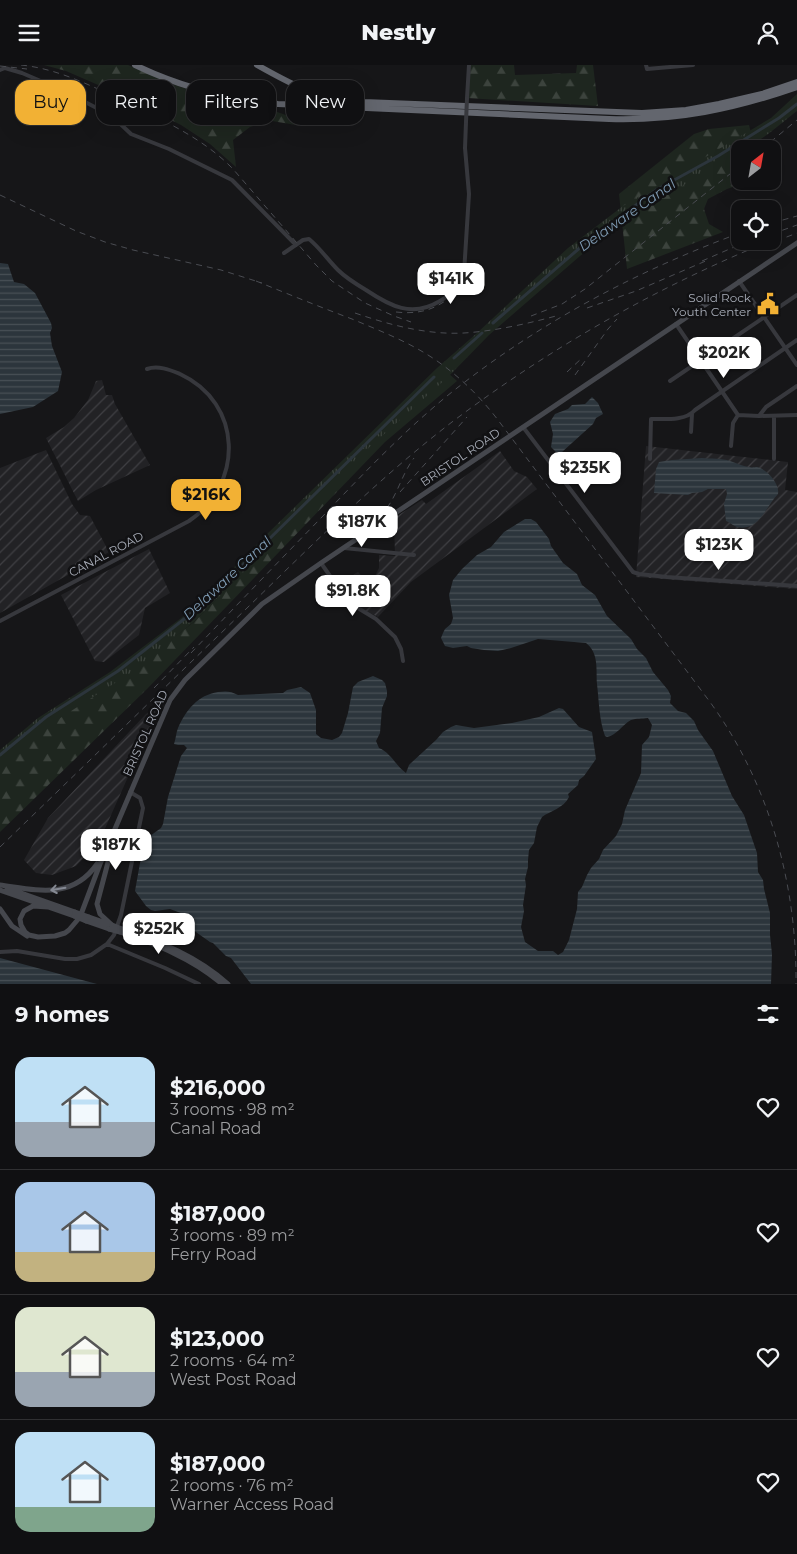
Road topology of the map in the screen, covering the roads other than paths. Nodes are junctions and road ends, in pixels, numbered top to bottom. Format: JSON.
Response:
{"nodes":[{"id":1,"x":257,"y":65,"type":"edge"},
{"id":2,"x":469,"y":65,"type":"edge"},
{"id":3,"x":693,"y":65,"type":"edge"},
{"id":4,"x":137,"y":66,"type":"edge"},
{"id":5,"x":647,"y":66,"type":"edge"},
{"id":6,"x":0,"y":70,"type":"edge"},
{"id":7,"x":797,"y":82,"type":"edge"},
{"id":8,"x":797,"y":87,"type":"edge"},
{"id":9,"x":797,"y":243,"type":"edge"},
{"id":10,"x":296,"y":245,"type":"junction"},
{"id":11,"x":284,"y":253,"type":"dead end"},
{"id":12,"x":740,"y":281,"type":"junction"},
{"id":13,"x":797,"y":295,"type":"edge"},
{"id":14,"x":764,"y":317,"type":"junction"},
{"id":15,"x":676,"y":324,"type":"junction"},
{"id":16,"x":797,"y":340,"type":"edge"},
{"id":17,"x":786,"y":348,"type":"junction"},
{"id":18,"x":701,"y":361,"type":"junction"},
{"id":19,"x":797,"y":365,"type":"edge"},
{"id":20,"x":147,"y":369,"type":"dead end"},
{"id":21,"x":670,"y":381,"type":"dead end"},
{"id":22,"x":797,"y":386,"type":"edge"},
{"id":23,"x":722,"y":392,"type":"junction"},
{"id":24,"x":692,"y":414,"type":"junction"},
{"id":25,"x":738,"y":415,"type":"junction"},
{"id":26,"x":797,"y":415,"type":"edge"},
{"id":27,"x":759,"y":416,"type":"junction"},
{"id":28,"x":774,"y":416,"type":"junction"},
{"id":29,"x":523,"y":427,"type":"junction"},
{"id":30,"x":691,"y":433,"type":"dead end"},
{"id":31,"x":731,"y":445,"type":"dead end"},
{"id":32,"x":650,"y":459,"type":"dead end"},
{"id":33,"x":774,"y":459,"type":"dead end"},
{"id":34,"x":344,"y":548,"type":"junction"},
{"id":35,"x":414,"y":555,"type":"dead end"},
{"id":36,"x":321,"y":563,"type":"junction"},
{"id":37,"x":797,"y":586,"type":"edge"},
{"id":38,"x":0,"y":621,"type":"edge"},
{"id":39,"x":403,"y":661,"type":"dead end"},
{"id":40,"x":130,"y":792,"type":"junction"},
{"id":41,"x":119,"y":819,"type":"junction"},
{"id":42,"x":113,"y":833,"type":"junction"},
{"id":43,"x":0,"y":885,"type":"edge"},
{"id":44,"x":0,"y":890,"type":"edge"},
{"id":45,"x":48,"y":907,"type":"junction"},
{"id":46,"x":0,"y":909,"type":"edge"},
{"id":47,"x":75,"y":914,"type":"junction"},
{"id":48,"x":110,"y":927,"type":"junction"},
{"id":49,"x":121,"y":931,"type":"junction"},
{"id":50,"x":107,"y":944,"type":"junction"},
{"id":51,"x":0,"y":952,"type":"edge"},
{"id":52,"x":200,"y":984,"type":"edge"},
{"id":53,"x":222,"y":984,"type":"edge"},
{"id":54,"x":228,"y":984,"type":"edge"}],
"edges":[{"from":1,"to":7,"type":"highway"},
{"from":2,"to":10,"type":"street","bridge":true},
{"from":3,"to":5,"type":"street"},
{"from":4,"to":8,"type":"highway"},
{"from":6,"to":10,"type":"street"},
{"from":9,"to":12,"type":"main road","name":"BRISTOL ROAD"},
{"from":10,"to":11,"type":"street"},
{"from":12,"to":14,"type":"street"},
{"from":12,"to":15,"type":"main road","name":"BRISTOL ROAD"},
{"from":13,"to":14,"type":"street"},
{"from":14,"to":17,"type":"street"},
{"from":14,"to":18,"type":"street"},
{"from":15,"to":18,"type":"street"},
{"from":15,"to":29,"type":"main road","name":"BRISTOL ROAD"},
{"from":16,"to":17,"type":"street"},
{"from":17,"to":19,"type":"street"},
{"from":17,"to":23,"type":"street"},
{"from":18,"to":21,"type":"street"},
{"from":18,"to":23,"type":"street"},
{"from":20,"to":38,"type":"street","name":"CANAL ROAD"},
{"from":22,"to":27,"type":"street"},
{"from":23,"to":24,"type":"street"},
{"from":23,"to":25,"type":"street"},
{"from":24,"to":30,"type":"street"},
{"from":24,"to":32,"type":"street"},
{"from":25,"to":27,"type":"street"},
{"from":25,"to":31,"type":"street"},
{"from":26,"to":28,"type":"street"},
{"from":27,"to":28,"type":"street"},
{"from":28,"to":33,"type":"street"},
{"from":29,"to":34,"type":"main road","name":"BRISTOL ROAD"},
{"from":29,"to":37,"type":"street"},
{"from":34,"to":35,"type":"street"},
{"from":34,"to":36,"type":"main road","name":"BRISTOL ROAD"},
{"from":36,"to":39,"type":"street"},
{"from":36,"to":40,"type":"main road","name":"BRISTOL ROAD"},
{"from":40,"to":41,"type":"main road","name":"BRISTOL ROAD"},
{"from":40,"to":50,"type":"street"},
{"from":41,"to":42,"type":"main road","name":"BRISTOL ROAD"},
{"from":41,"to":48,"type":"main road"},
{"from":42,"to":43,"type":"main road","one_way":true},
{"from":42,"to":45,"type":"main road"},
{"from":42,"to":46,"type":"main road"},
{"from":43,"to":47,"type":"main road"},
{"from":44,"to":45,"type":"main road"},
{"from":45,"to":47,"type":"main road"},
{"from":47,"to":48,"type":"main road","bridge":true},
{"from":48,"to":49,"type":"main road","bridge":true},
{"from":49,"to":53,"type":"main road"},
{"from":49,"to":54,"type":"main road"},
{"from":50,"to":51,"type":"street"},
{"from":50,"to":52,"type":"street"}]}
